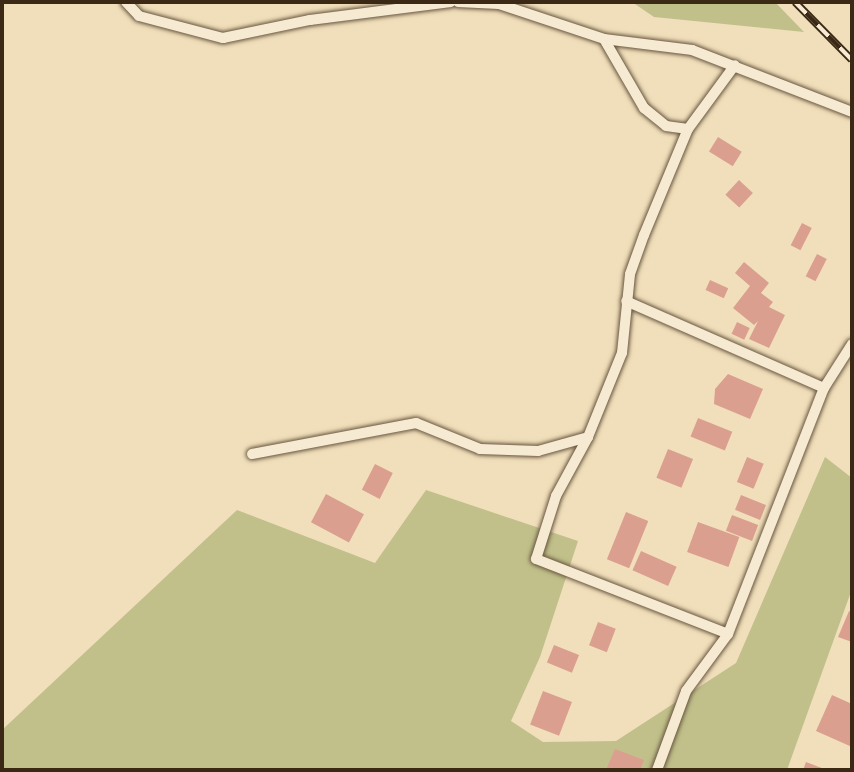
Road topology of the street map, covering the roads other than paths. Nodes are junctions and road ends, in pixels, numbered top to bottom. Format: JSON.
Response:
{"nodes":[{"id":1,"x":126,"y":2,"type":"edge"},
{"id":2,"x":451,"y":2,"type":"edge"},
{"id":3,"x":458,"y":2,"type":"edge"},
{"id":4,"x":604,"y":39,"type":"junction"},
{"id":5,"x":735,"y":65,"type":"junction"},
{"id":6,"x":852,"y":112,"type":"edge"},
{"id":7,"x":688,"y":129,"type":"junction"},
{"id":8,"x":626,"y":301,"type":"junction"},
{"id":9,"x":852,"y":344,"type":"edge"},
{"id":10,"x":824,"y":388,"type":"junction"},
{"id":11,"x":588,"y":437,"type":"junction"},
{"id":12,"x":252,"y":454,"type":"dead end"},
{"id":13,"x":728,"y":634,"type":"junction"},
{"id":14,"x":657,"y":770,"type":"edge"}],
"edges":[{"from":1,"to":2,"type":"lane"},
{"from":3,"to":4,"type":"lane"},
{"from":4,"to":5,"type":"lane"},
{"from":4,"to":7,"type":"lane"},
{"from":5,"to":6,"type":"lane"},
{"from":5,"to":7,"type":"lane"},
{"from":7,"to":8,"type":"lane"},
{"from":8,"to":10,"type":"lane"},
{"from":8,"to":11,"type":"lane"},
{"from":9,"to":10,"type":"lane"},
{"from":10,"to":13,"type":"lane"},
{"from":11,"to":12,"type":"lane"},
{"from":11,"to":13,"type":"lane"},
{"from":13,"to":14,"type":"lane"}]}
